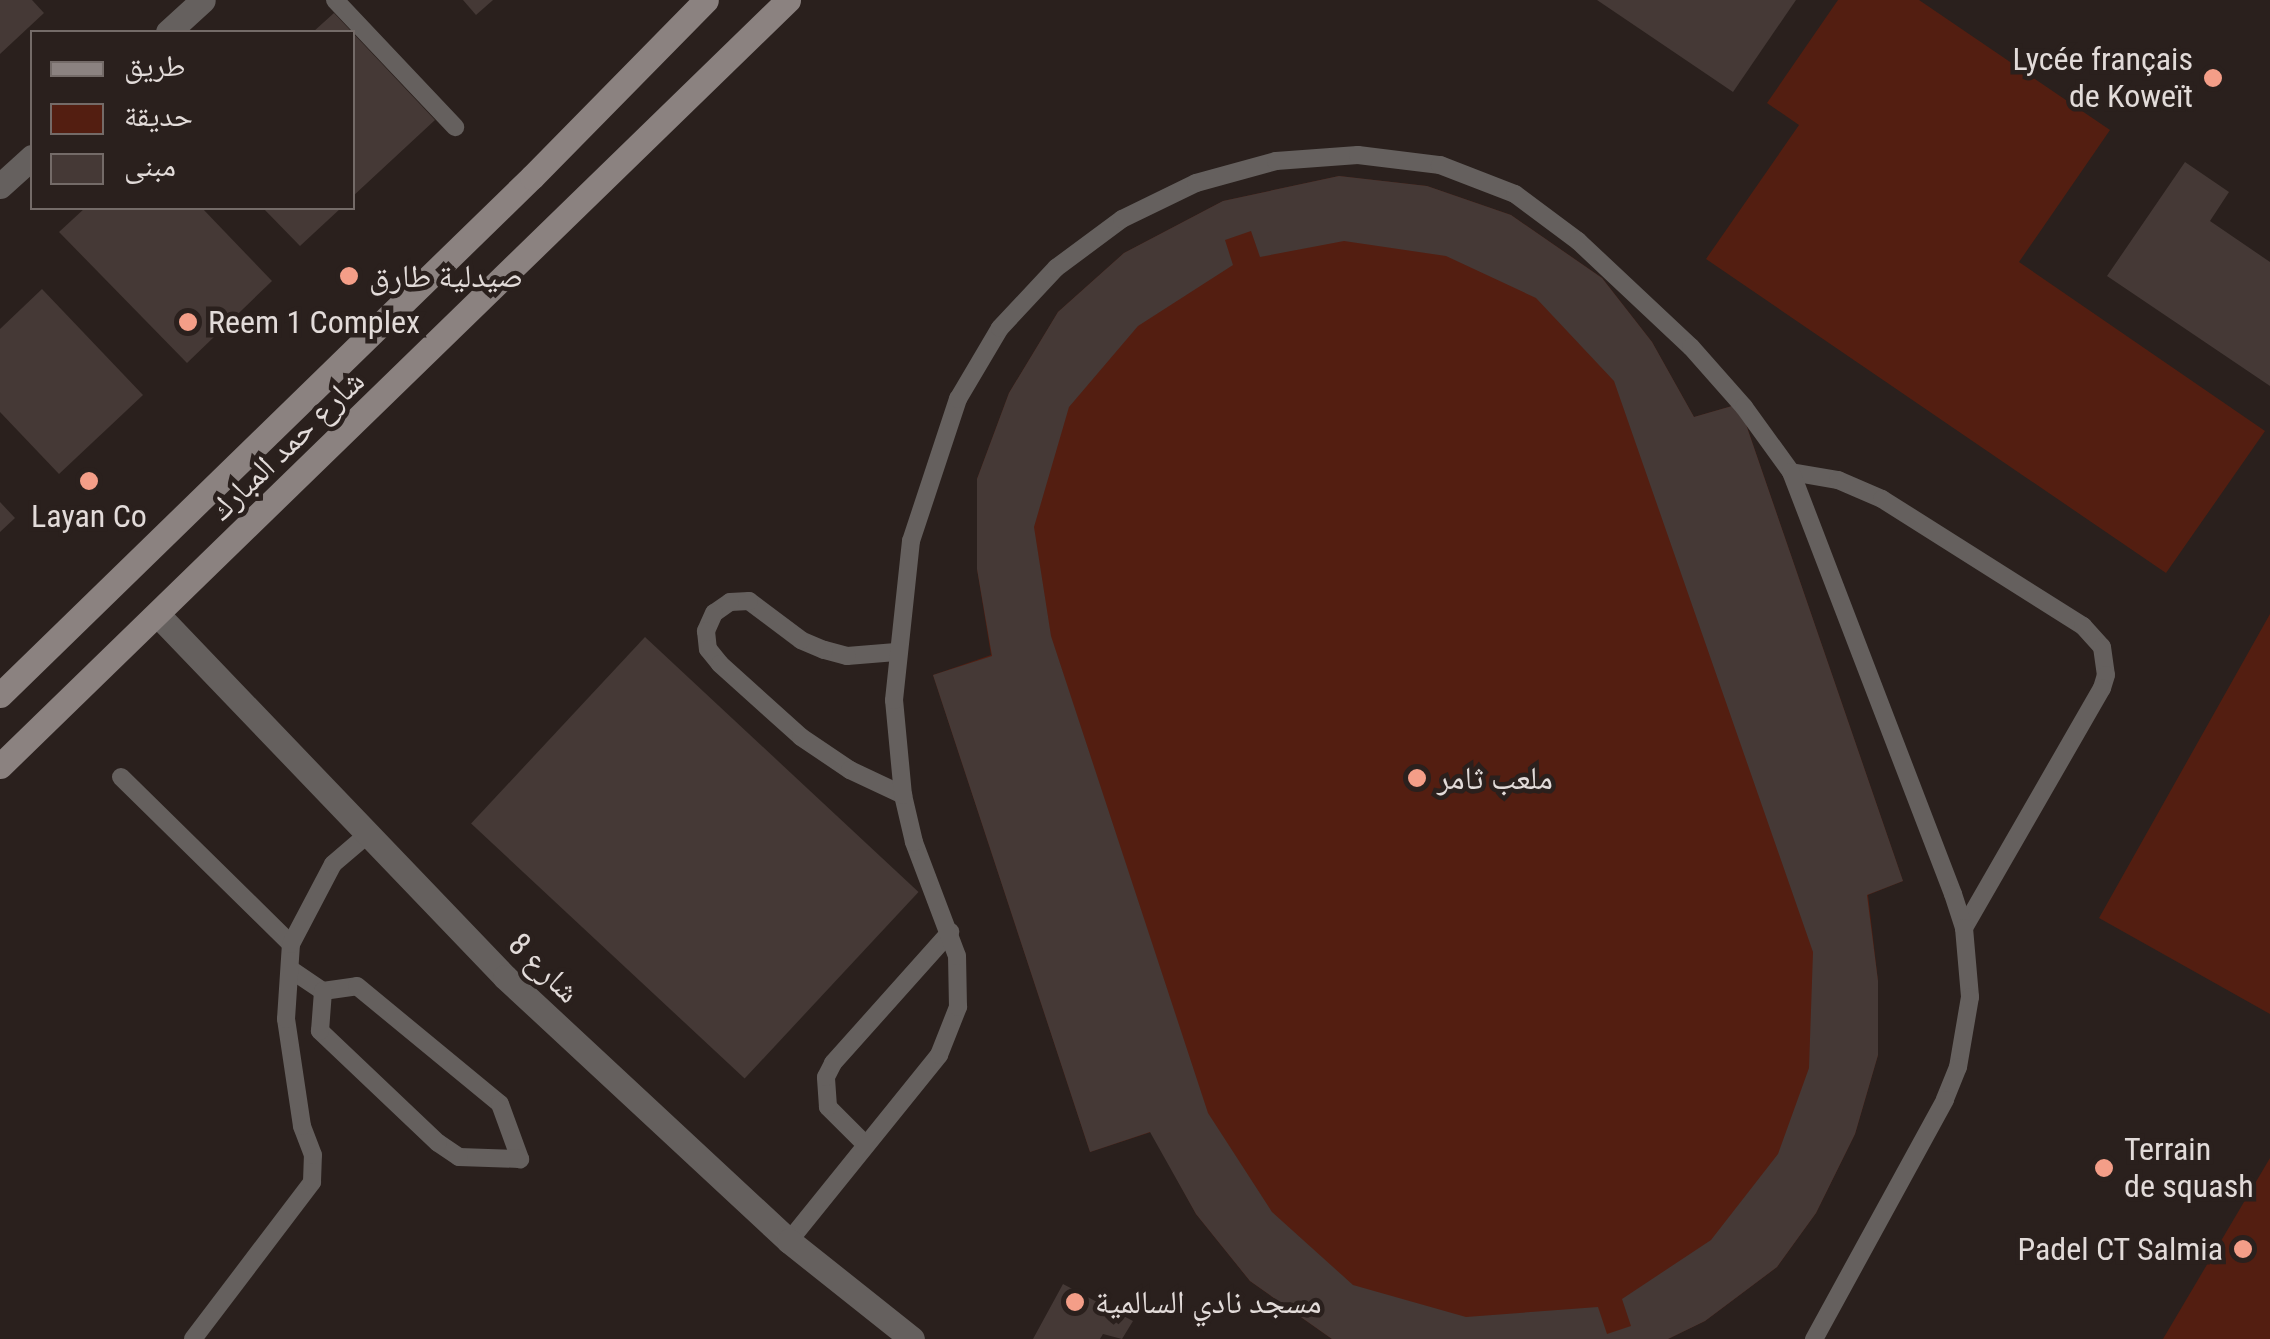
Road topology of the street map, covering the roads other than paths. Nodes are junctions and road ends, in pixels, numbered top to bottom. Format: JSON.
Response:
{"nodes":[{"id":1,"x":203,"y":0,"type":"edge"},
{"id":2,"x":335,"y":0,"type":"edge"},
{"id":3,"x":706,"y":0,"type":"edge"},
{"id":4,"x":788,"y":0,"type":"edge"},
{"id":5,"x":170,"y":30,"type":"edge"},
{"id":6,"x":455,"y":127,"type":"dead end"},
{"id":7,"x":30,"y":158,"type":"edge"},
{"id":8,"x":0,"y":186,"type":"edge"},
{"id":9,"x":1791,"y":472,"type":"junction"},
{"id":10,"x":158,"y":615,"type":"junction"},
{"id":11,"x":896,"y":652,"type":"junction"},
{"id":12,"x":0,"y":695,"type":"edge"},
{"id":13,"x":0,"y":766,"type":"edge"},
{"id":14,"x":122,"y":776,"type":"dead end"},
{"id":15,"x":903,"y":796,"type":"junction"},
{"id":16,"x":368,"y":834,"type":"junction"},
{"id":17,"x":1964,"y":928,"type":"junction"},
{"id":18,"x":950,"y":932,"type":"junction"},
{"id":19,"x":291,"y":944,"type":"junction"},
{"id":20,"x":290,"y":969,"type":"junction"},
{"id":21,"x":323,"y":991,"type":"junction"},
{"id":22,"x":866,"y":1145,"type":"junction"},
{"id":23,"x":789,"y":1241,"type":"junction"},
{"id":24,"x":193,"y":1339,"type":"edge"},
{"id":25,"x":912,"y":1339,"type":"edge"},
{"id":26,"x":1814,"y":1339,"type":"edge"}],
"edges":[{"from":1,"to":5,"type":"street"},
{"from":2,"to":6,"type":"lane"},
{"from":3,"to":12,"type":"main road","name":"شارع حمد المبارك"},
{"from":4,"to":10,"type":"main road","name":"شارع حمد المبارك"},
{"from":7,"to":8,"type":"street"},
{"from":9,"to":11,"type":"lane"},
{"from":9,"to":17,"type":"lane"},
{"from":9,"to":17,"type":"lane"},
{"from":10,"to":13,"type":"main road","name":"شارع حمد المبارك"},
{"from":10,"to":16,"type":"street","name":"شارع 8"},
{"from":11,"to":15,"type":"lane"},
{"from":11,"to":15,"type":"lane"},
{"from":14,"to":19,"type":"lane"},
{"from":15,"to":18,"type":"lane"},
{"from":16,"to":19,"type":"lane"},
{"from":16,"to":23,"type":"street","name":"شارع 8"},
{"from":17,"to":26,"type":"lane"},
{"from":18,"to":22,"type":"lane"},
{"from":18,"to":22,"type":"lane"},
{"from":19,"to":20,"type":"lane"},
{"from":20,"to":21,"type":"lane"},
{"from":20,"to":24,"type":"lane"},
{"from":21,"to":21,"type":"lane"},
{"from":22,"to":23,"type":"lane"},
{"from":23,"to":25,"type":"street","name":"شارع 8"}]}
